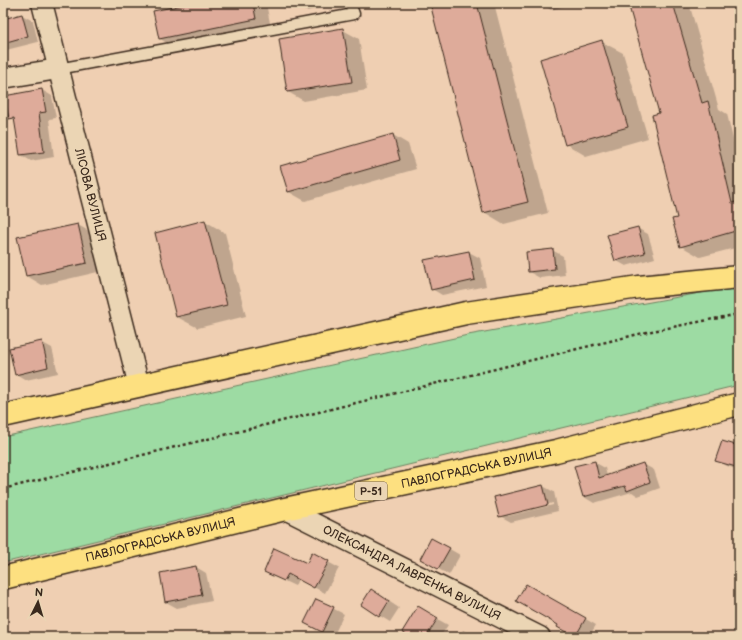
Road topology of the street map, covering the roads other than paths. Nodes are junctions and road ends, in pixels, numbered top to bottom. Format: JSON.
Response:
{"nodes":[{"id":1,"x":42,"y":3,"type":"edge"},
{"id":2,"x":350,"y":3,"type":"edge"},
{"id":3,"x":58,"y":69,"type":"junction"},
{"id":4,"x":3,"y":78,"type":"edge"},
{"id":5,"x":739,"y":277,"type":"edge"},
{"id":6,"x":139,"y":386,"type":"junction"},
{"id":7,"x":739,"y":404,"type":"edge"},
{"id":8,"x":3,"y":416,"type":"edge"},
{"id":9,"x":284,"y":509,"type":"junction"},
{"id":10,"x":3,"y":578,"type":"edge"},
{"id":11,"x":540,"y":637,"type":"edge"}],
"edges":[{"from":1,"to":3,"type":"street","name":"ЛІСОВА ВУЛИЦЯ"},
{"from":2,"to":3,"type":"lane"},
{"from":3,"to":4,"type":"street"},
{"from":3,"to":6,"type":"street","name":"ЛІСОВА ВУЛИЦЯ"},
{"from":5,"to":6,"type":"main road"},
{"from":6,"to":8,"type":"main road"},
{"from":7,"to":9,"type":"main road","name":"ПАВЛОГРАДСЬКА ВУЛИЦЯ","number":"Р-51"},
{"from":9,"to":10,"type":"main road","name":"ПАВЛОГРАДСЬКА ВУЛИЦЯ","number":"Р-51"},
{"from":9,"to":11,"type":"street","name":"ОЛЕКСАНДРА ЛАВРЕНКА ВУЛИЦЯ"}]}
